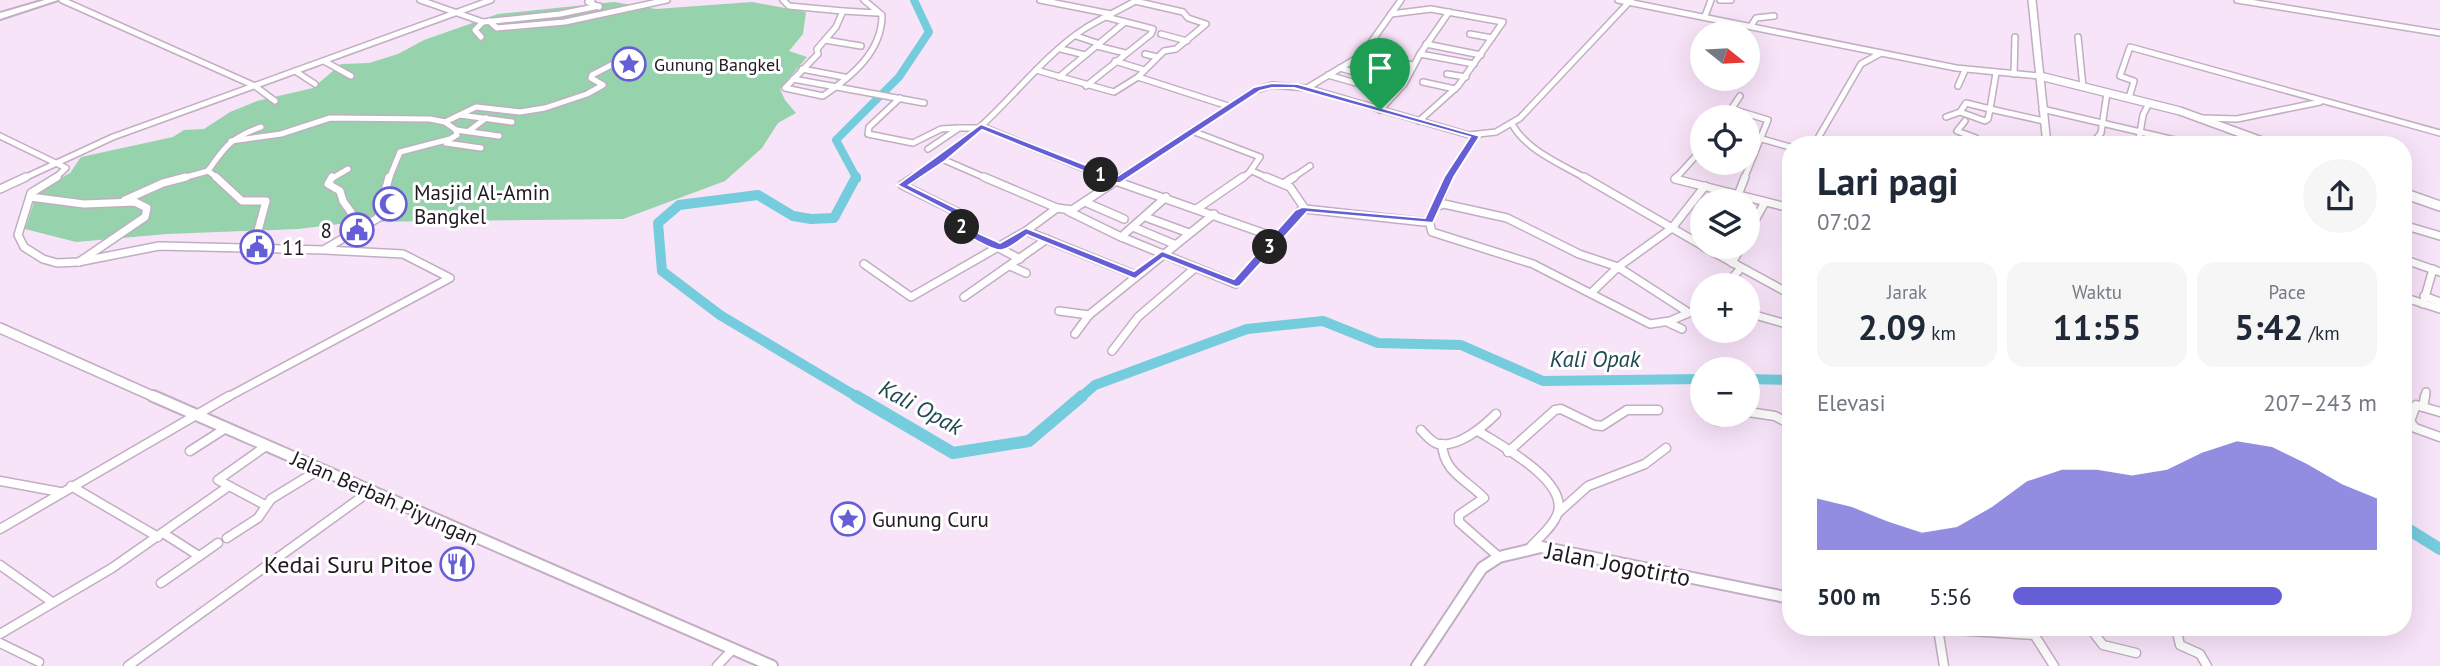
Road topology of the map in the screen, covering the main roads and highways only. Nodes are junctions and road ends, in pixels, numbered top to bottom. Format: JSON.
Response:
{"nodes":[{"id":1,"x":54,"y":0,"type":"edge"},
{"id":2,"x":0,"y":16,"type":"edge"}],
"edges":[{"from":1,"to":2,"type":"highway"}]}
